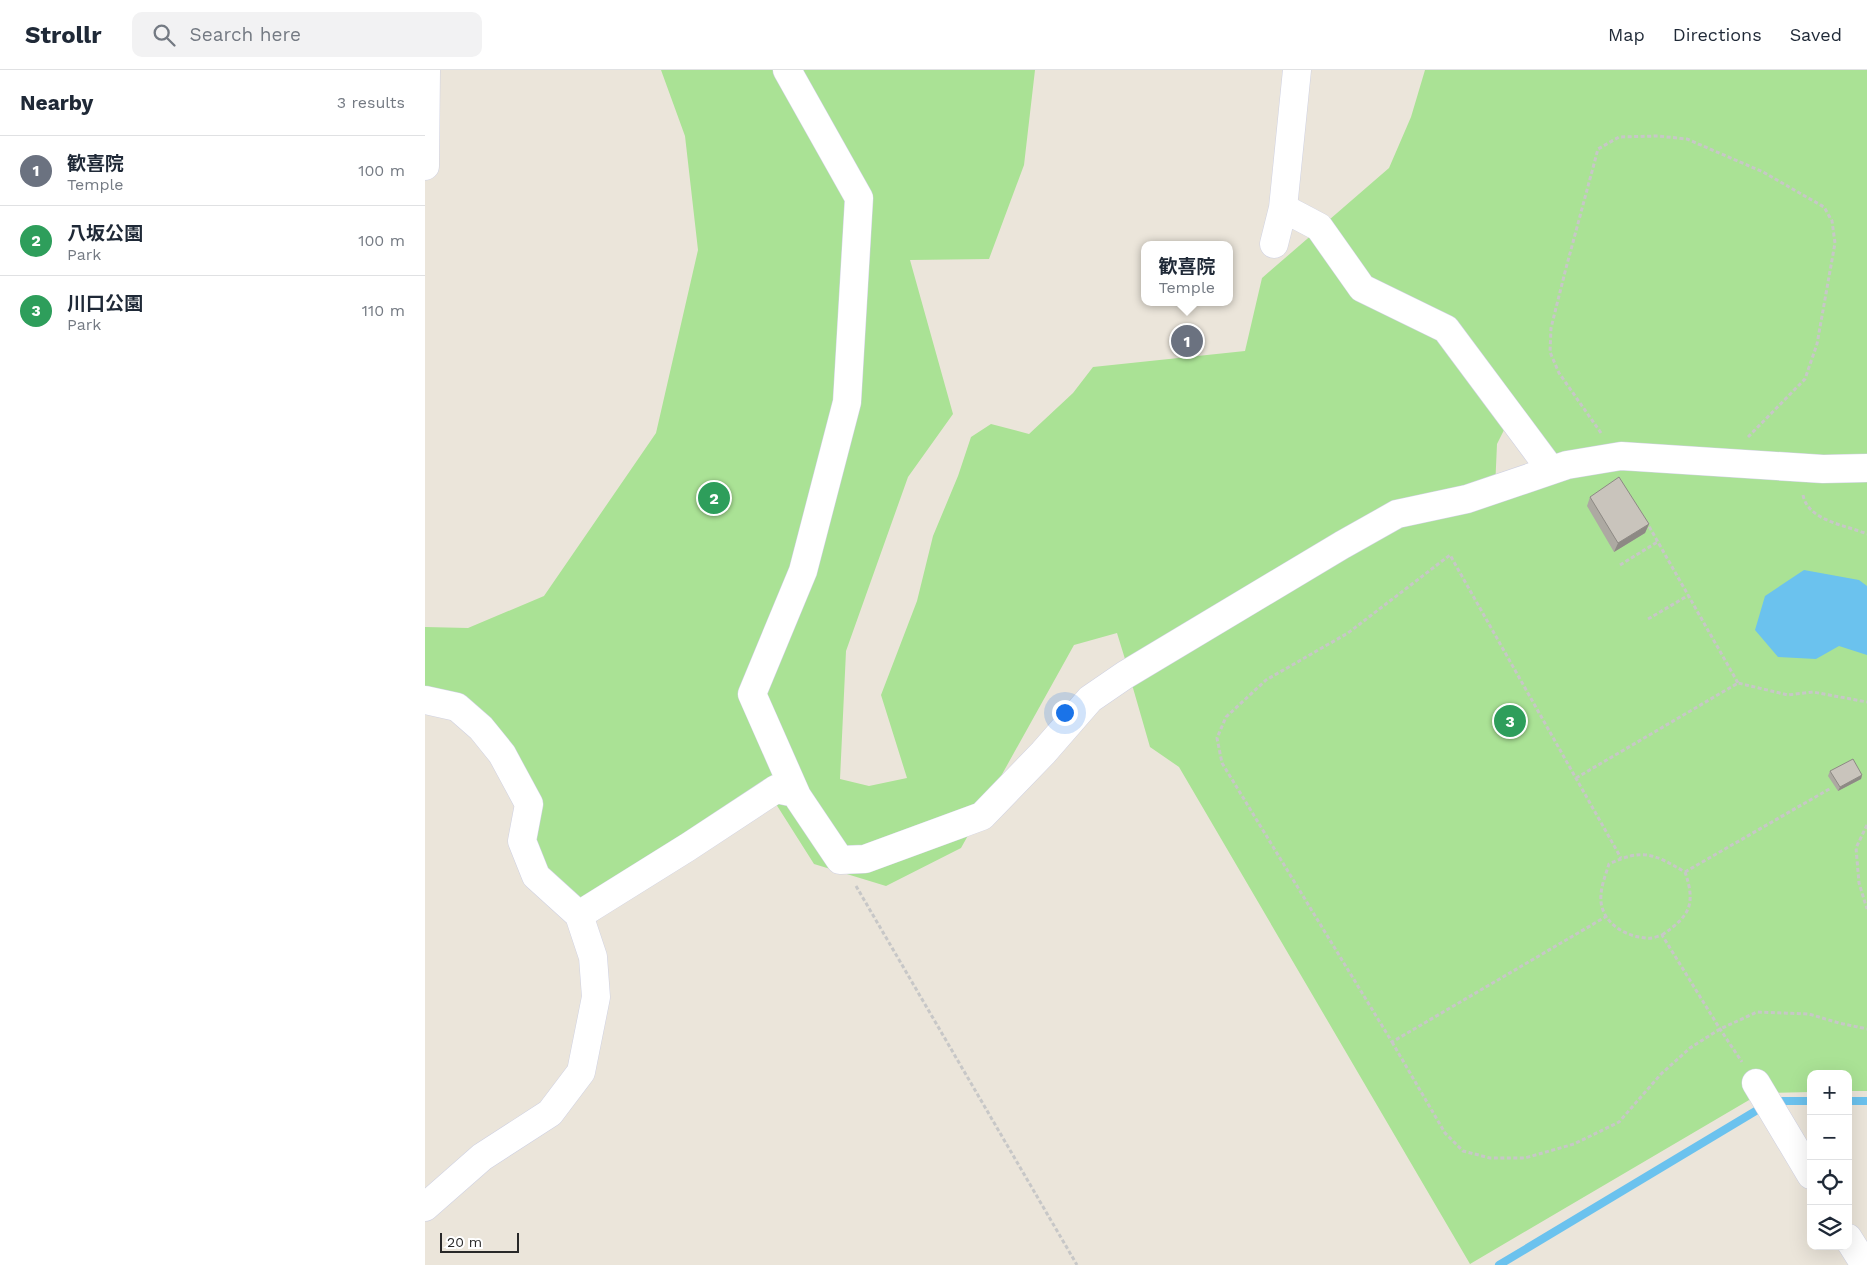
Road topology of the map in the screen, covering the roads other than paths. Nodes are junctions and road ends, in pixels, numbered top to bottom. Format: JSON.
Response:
{"nodes":[{"id":1,"x":426,"y":70,"type":"edge"},
{"id":2,"x":787,"y":70,"type":"edge"},
{"id":3,"x":1297,"y":70,"type":"edge"},
{"id":4,"x":425,"y":166,"type":"edge"},
{"id":5,"x":1283,"y":208,"type":"junction"},
{"id":6,"x":1274,"y":244,"type":"dead end"},
{"id":7,"x":1867,"y":468,"type":"edge"},
{"id":8,"x":1551,"y":470,"type":"junction"},
{"id":9,"x":425,"y":700,"type":"edge"},
{"id":10,"x":797,"y":796,"type":"junction"},
{"id":11,"x":579,"y":916,"type":"junction"},
{"id":12,"x":1756,"y":1083,"type":"road end"},
{"id":13,"x":1807,"y":1168,"type":"edge"},
{"id":14,"x":425,"y":1207,"type":"edge"},
{"id":15,"x":1852,"y":1244,"type":"edge"},
{"id":16,"x":1865,"y":1265,"type":"edge"}],
"edges":[{"from":1,"to":4,"type":"street"},
{"from":2,"to":10,"type":"street"},
{"from":3,"to":5,"type":"street"},
{"from":5,"to":6,"type":"street"},
{"from":5,"to":8,"type":"street"},
{"from":7,"to":8,"type":"street"},
{"from":8,"to":10,"type":"street"},
{"from":9,"to":11,"type":"street"},
{"from":10,"to":11,"type":"street"},
{"from":11,"to":14,"type":"street"},
{"from":12,"to":13,"type":"street"},
{"from":15,"to":16,"type":"street"}]}
